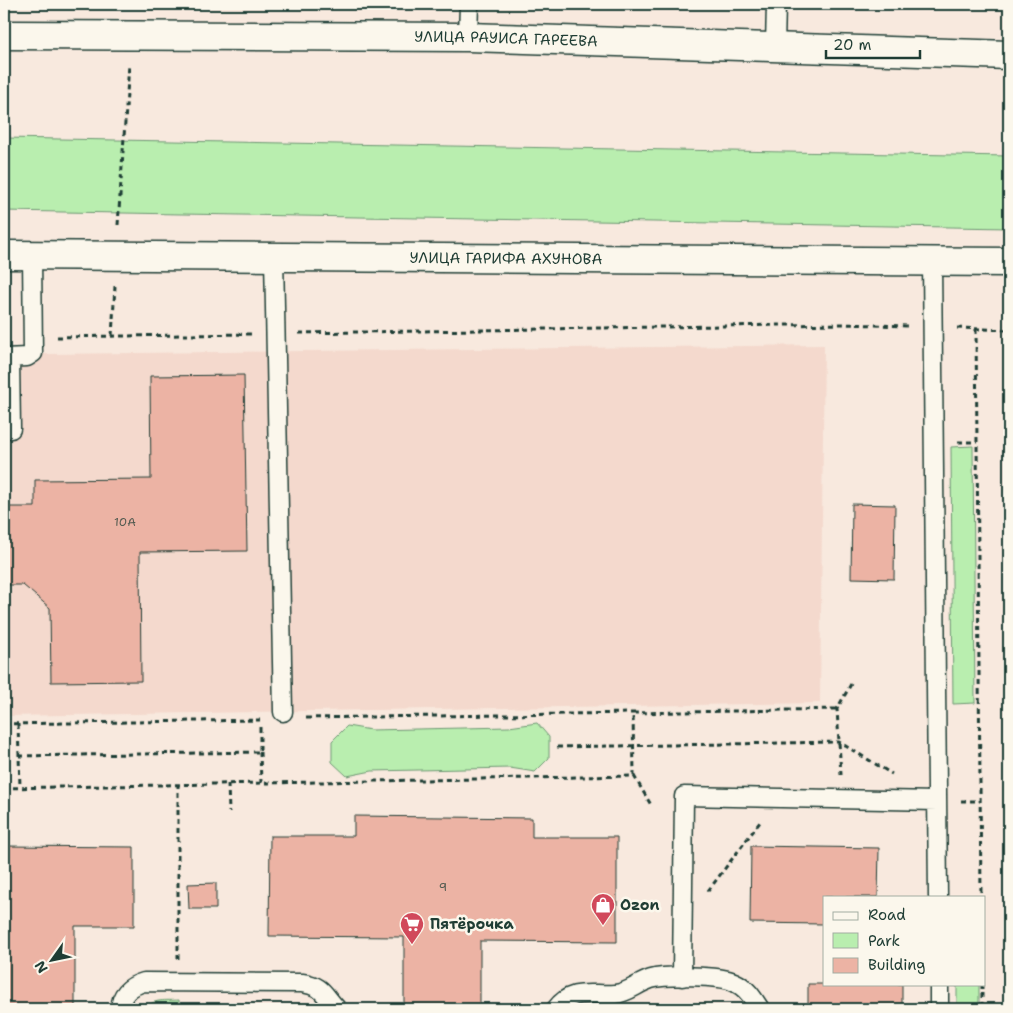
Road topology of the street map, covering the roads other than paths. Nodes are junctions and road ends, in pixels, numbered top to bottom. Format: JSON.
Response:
{"nodes":[{"id":1,"x":469,"y":4,"type":"edge"},
{"id":2,"x":776,"y":4,"type":"edge"},
{"id":3,"x":4,"y":35,"type":"edge"},
{"id":4,"x":468,"y":37,"type":"junction"},
{"id":5,"x":775,"y":46,"type":"junction"},
{"id":6,"x":1009,"y":55,"type":"edge"},
{"id":7,"x":4,"y":255,"type":"edge"},
{"id":8,"x":32,"y":255,"type":"junction"},
{"id":9,"x":274,"y":257,"type":"junction"},
{"id":10,"x":932,"y":261,"type":"junction"},
{"id":11,"x":1009,"y":262,"type":"edge"},
{"id":12,"x":7,"y":358,"type":"edge"},
{"id":13,"x":12,"y":429,"type":"dead end"},
{"id":14,"x":275,"y":716,"type":"road end"},
{"id":15,"x":937,"y":801,"type":"junction"},
{"id":16,"x":938,"y":896,"type":"edge"},
{"id":17,"x":682,"y":977,"type":"junction"},
{"id":18,"x":939,"y":986,"type":"edge"},
{"id":19,"x":120,"y":1009,"type":"edge"},
{"id":20,"x":337,"y":1009,"type":"edge"},
{"id":21,"x":556,"y":1009,"type":"edge"},
{"id":22,"x":760,"y":1009,"type":"edge"},
{"id":23,"x":940,"y":1009,"type":"edge"}],
"edges":[{"from":1,"to":4,"type":"lane"},
{"from":2,"to":5,"type":"lane"},
{"from":3,"to":4,"type":"street","name":"УЛИЦА РАУИСА ГАРЕЕВА"},
{"from":4,"to":5,"type":"street","name":"УЛИЦА РАУИСА ГАРЕЕВА"},
{"from":5,"to":6,"type":"street","name":"УЛИЦА РАУИСА ГАРЕЕВА"},
{"from":7,"to":8,"type":"street","name":"УЛИЦА ГАРИФА АХУНОВА"},
{"from":8,"to":9,"type":"street","name":"УЛИЦА ГАРИФА АХУНОВА"},
{"from":8,"to":12,"type":"lane"},
{"from":9,"to":10,"type":"street","name":"УЛИЦА ГАРИФА АХУНОВА"},
{"from":9,"to":14,"type":"lane"},
{"from":10,"to":11,"type":"street","name":"УЛИЦА ГАРИФА АХУНОВА"},
{"from":10,"to":15,"type":"lane"},
{"from":12,"to":13,"type":"lane"},
{"from":15,"to":16,"type":"lane"},
{"from":15,"to":17,"type":"lane"},
{"from":17,"to":21,"type":"lane"},
{"from":17,"to":22,"type":"lane"},
{"from":18,"to":23,"type":"lane"},
{"from":19,"to":20,"type":"lane"}]}
